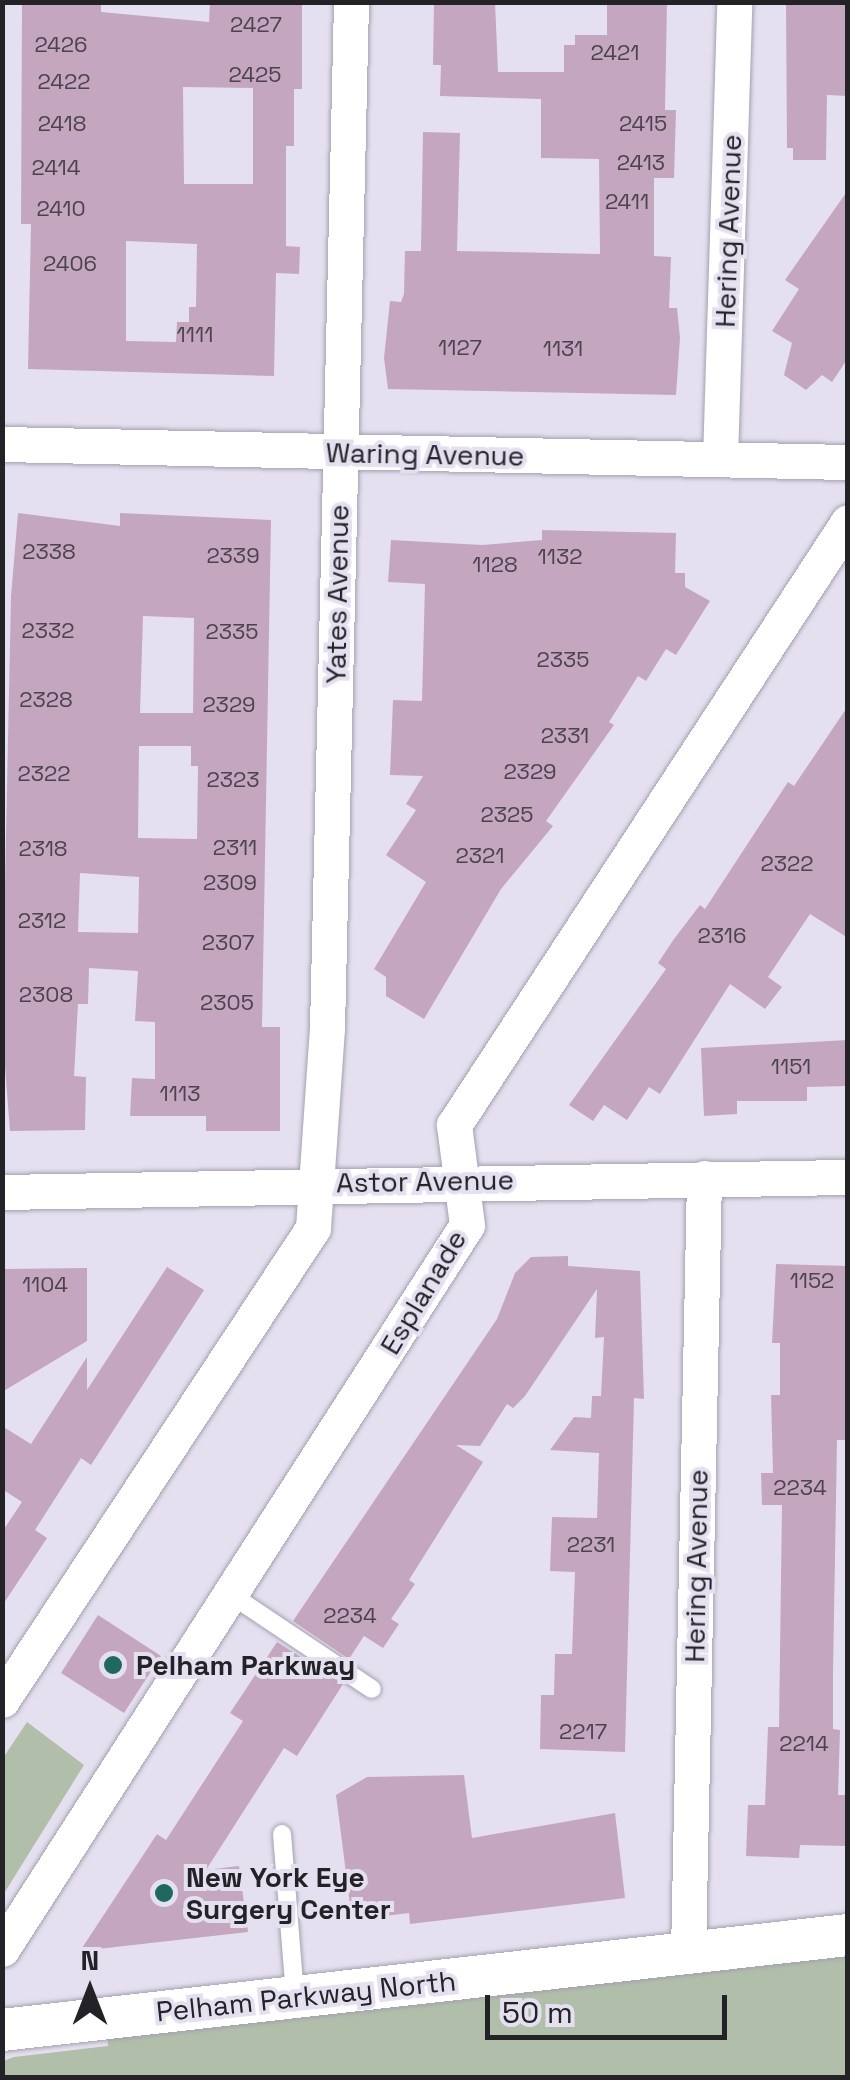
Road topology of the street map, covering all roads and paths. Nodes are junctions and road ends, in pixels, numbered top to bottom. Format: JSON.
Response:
{"nodes":[{"id":1,"x":351,"y":2,"type":"edge"},
{"id":2,"x":734,"y":2,"type":"edge"},
{"id":3,"x":2,"y":444,"type":"edge"},
{"id":4,"x":340,"y":452,"type":"junction"},
{"id":5,"x":720,"y":460,"type":"junction"},
{"id":6,"x":848,"y":462,"type":"edge"},
{"id":7,"x":848,"y":522,"type":"edge"},
{"id":8,"x":848,"y":1177,"type":"edge"},
{"id":9,"x":704,"y":1178,"type":"junction"},
{"id":10,"x":460,"y":1181,"type":"junction"},
{"id":11,"x":316,"y":1184,"type":"junction"},
{"id":12,"x":2,"y":1192,"type":"edge"},
{"id":13,"x":233,"y":1596,"type":"junction"},
{"id":14,"x":372,"y":1689,"type":"dead end"},
{"id":15,"x":2,"y":1700,"type":"edge"},
{"id":16,"x":282,"y":1834,"type":"dead end"},
{"id":17,"x":848,"y":1935,"type":"edge"},
{"id":18,"x":2,"y":1949,"type":"edge"},
{"id":19,"x":688,"y":1954,"type":"junction"},
{"id":20,"x":295,"y":1997,"type":"junction"},
{"id":21,"x":2,"y":2030,"type":"edge"}],
"edges":[{"from":1,"to":4,"type":"street","name":"Yates Avenue"},
{"from":2,"to":5,"type":"street","name":"Hering Avenue"},
{"from":3,"to":4,"type":"street","name":"Waring Avenue"},
{"from":4,"to":5,"type":"street","name":"Waring Avenue"},
{"from":4,"to":11,"type":"street","name":"Yates Avenue"},
{"from":5,"to":6,"type":"street","name":"Waring Avenue"},
{"from":7,"to":10,"type":"street","name":"Esplanade"},
{"from":8,"to":9,"type":"street","name":"Astor Avenue"},
{"from":9,"to":10,"type":"street","name":"Astor Avenue"},
{"from":9,"to":19,"type":"street","name":"Hering Avenue"},
{"from":10,"to":11,"type":"street","name":"Astor Avenue"},
{"from":10,"to":13,"type":"street","name":"Esplanade"},
{"from":11,"to":12,"type":"street","name":"Astor Avenue"},
{"from":11,"to":15,"type":"street"},
{"from":13,"to":14,"type":"lane"},
{"from":13,"to":18,"type":"street","name":"Esplanade"},
{"from":16,"to":20,"type":"lane"},
{"from":17,"to":19,"type":"street","name":"Pelham Parkway North"},
{"from":19,"to":20,"type":"street","name":"Pelham Parkway North"},
{"from":20,"to":21,"type":"street","name":"Pelham Parkway North"}]}
